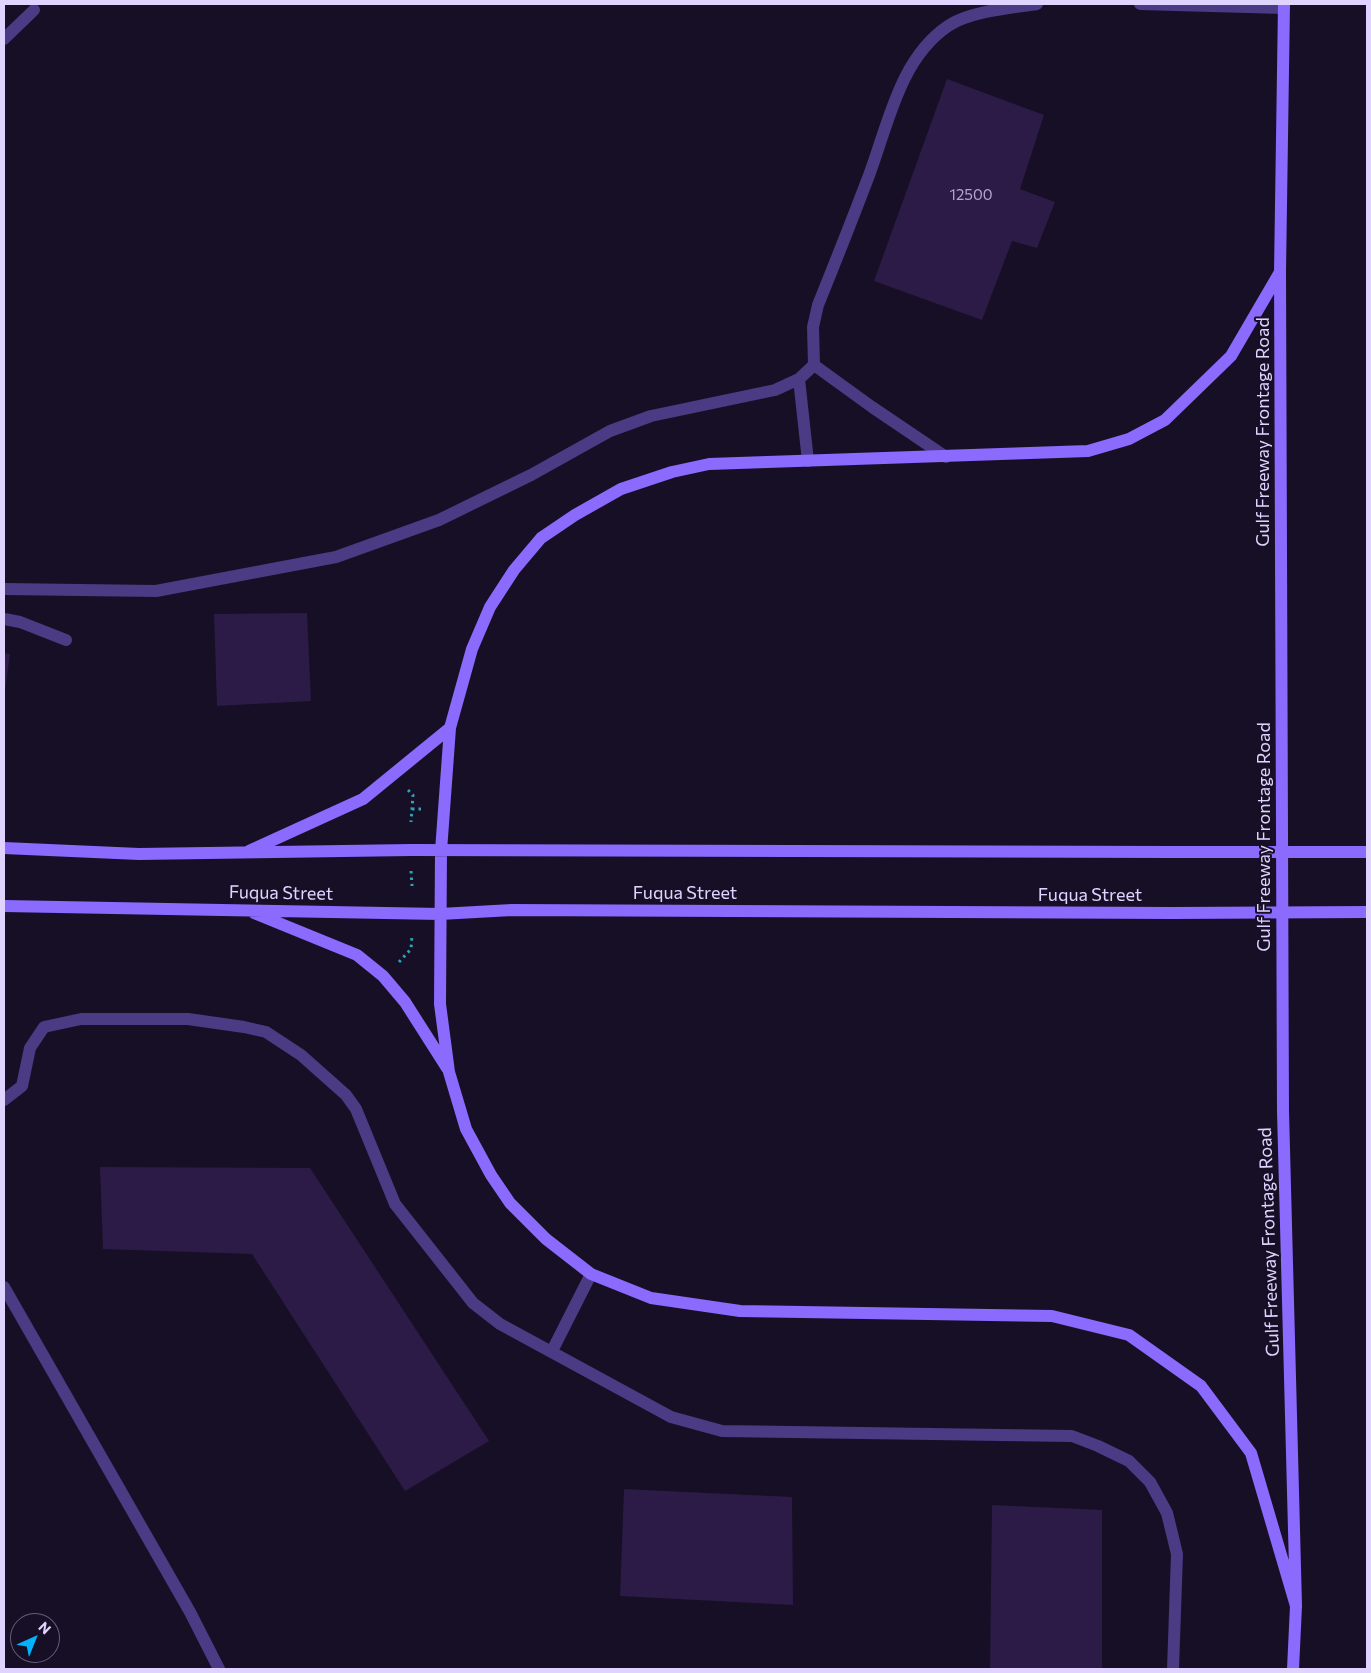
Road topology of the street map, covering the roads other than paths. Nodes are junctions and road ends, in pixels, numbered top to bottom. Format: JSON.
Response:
{"nodes":[{"id":1,"x":1036,"y":4,"type":"edge"},
{"id":2,"x":1140,"y":4,"type":"edge"},
{"id":3,"x":34,"y":6,"type":"edge"},
{"id":4,"x":1284,"y":6,"type":"edge"},
{"id":5,"x":4,"y":39,"type":"edge"},
{"id":6,"x":1280,"y":272,"type":"junction"},
{"id":7,"x":814,"y":365,"type":"junction"},
{"id":8,"x":799,"y":379,"type":"junction"},
{"id":9,"x":946,"y":457,"type":"junction"},
{"id":10,"x":808,"y":461,"type":"junction"},
{"id":11,"x":4,"y":589,"type":"edge"},
{"id":12,"x":4,"y":619,"type":"edge"},
{"id":13,"x":66,"y":640,"type":"dead end"},
{"id":14,"x":450,"y":728,"type":"junction"},
{"id":15,"x":4,"y":848,"type":"edge"},
{"id":16,"x":441,"y":851,"type":"junction"},
{"id":17,"x":1367,"y":852,"type":"edge"},
{"id":18,"x":244,"y":853,"type":"junction"},
{"id":19,"x":4,"y":906,"type":"edge"},
{"id":20,"x":247,"y":910,"type":"junction"},
{"id":21,"x":1367,"y":912,"type":"edge"},
{"id":22,"x":440,"y":914,"type":"junction"},
{"id":23,"x":449,"y":1072,"type":"junction"},
{"id":24,"x":4,"y":1100,"type":"edge"},
{"id":25,"x":591,"y":1274,"type":"junction"},
{"id":26,"x":4,"y":1287,"type":"edge"},
{"id":27,"x":552,"y":1351,"type":"junction"},
{"id":28,"x":1296,"y":1606,"type":"junction"},
{"id":29,"x":219,"y":1669,"type":"edge"},
{"id":30,"x":1173,"y":1669,"type":"edge"},
{"id":31,"x":1293,"y":1669,"type":"edge"}],
"edges":[{"from":1,"to":7,"type":"lane"},
{"from":2,"to":4,"type":"lane"},
{"from":3,"to":5,"type":"lane"},
{"from":4,"to":6,"type":"main road","name":"Gulf Freeway Frontage Road"},
{"from":6,"to":9,"type":"main road"},
{"from":6,"to":28,"type":"main road","name":"Gulf Freeway Frontage Road"},
{"from":7,"to":8,"type":"lane"},
{"from":7,"to":9,"type":"lane"},
{"from":8,"to":10,"type":"lane"},
{"from":8,"to":11,"type":"lane"},
{"from":9,"to":10,"type":"main road"},
{"from":10,"to":14,"type":"main road"},
{"from":12,"to":13,"type":"lane"},
{"from":14,"to":16,"type":"main road"},
{"from":14,"to":18,"type":"main road"},
{"from":15,"to":18,"type":"main road"},
{"from":16,"to":17,"type":"main road","bridge":true},
{"from":16,"to":18,"type":"main road"},
{"from":16,"to":22,"type":"main road"},
{"from":19,"to":20,"type":"main road","name":"Fuqua Street"},
{"from":20,"to":22,"type":"main road","name":"Fuqua Street"},
{"from":20,"to":23,"type":"main road"},
{"from":21,"to":22,"type":"main road","name":"Fuqua Street","bridge":true},
{"from":22,"to":23,"type":"main road"},
{"from":23,"to":25,"type":"main road"},
{"from":24,"to":27,"type":"lane"},
{"from":25,"to":27,"type":"lane"},
{"from":25,"to":28,"type":"main road"},
{"from":26,"to":29,"type":"lane"},
{"from":27,"to":30,"type":"lane"},
{"from":28,"to":31,"type":"main road","name":"Gulf Freeway Frontage Road"}]}
